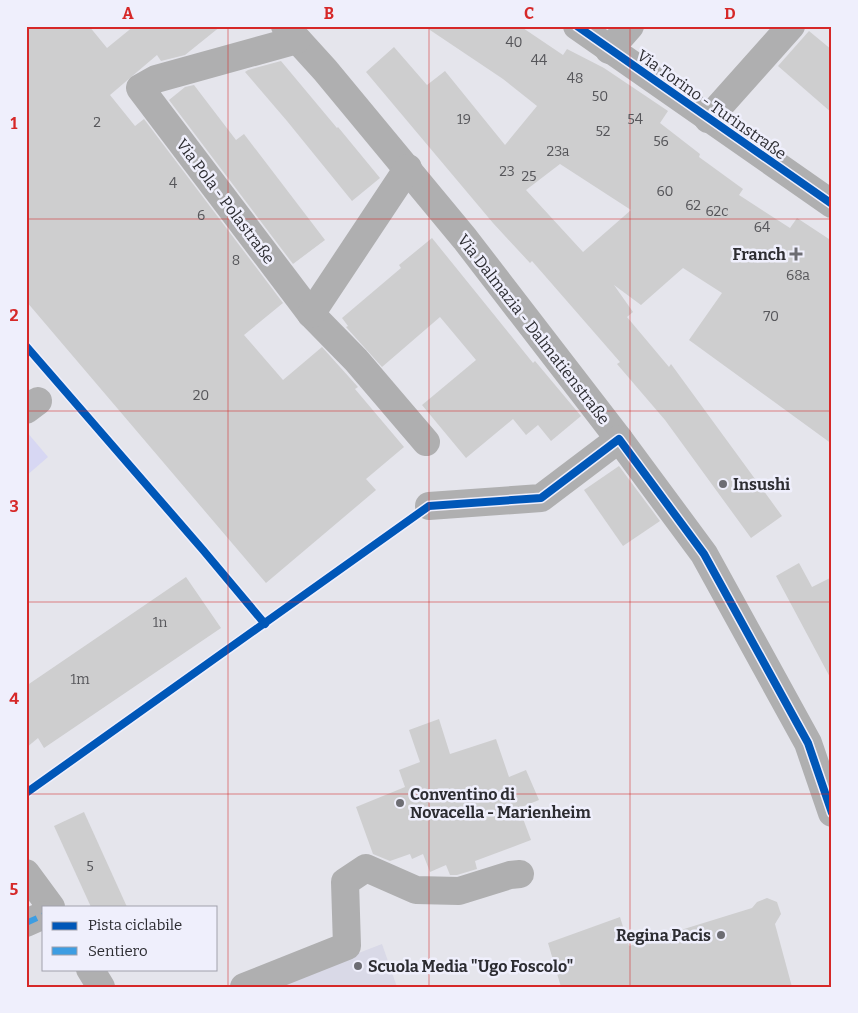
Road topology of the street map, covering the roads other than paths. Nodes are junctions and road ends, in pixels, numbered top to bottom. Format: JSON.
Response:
{"nodes":[{"id":1,"x":577,"y":26,"type":"edge"},
{"id":2,"x":630,"y":26,"type":"edge"},
{"id":3,"x":791,"y":26,"type":"edge"},
{"id":4,"x":291,"y":33,"type":"edge"},
{"id":5,"x":609,"y":50,"type":"junction"},
{"id":6,"x":708,"y":119,"type":"junction"},
{"id":7,"x":408,"y":168,"type":"junction"},
{"id":8,"x":832,"y":204,"type":"edge"},
{"id":9,"x":311,"y":314,"type":"junction"},
{"id":10,"x":619,"y":439,"type":"junction"},
{"id":11,"x":426,"y":442,"type":"dead end"},
{"id":12,"x":429,"y":506,"type":"dead end"},
{"id":13,"x":832,"y":813,"type":"edge"},
{"id":14,"x":26,"y":873,"type":"edge"},
{"id":15,"x":520,"y":874,"type":"dead end"},
{"id":16,"x":50,"y":906,"type":"edge"},
{"id":17,"x":42,"y":916,"type":"edge"},
{"id":18,"x":26,"y":923,"type":"edge"},
{"id":19,"x":91,"y":970,"type":"edge"},
{"id":20,"x":101,"y":987,"type":"edge"},
{"id":21,"x":244,"y":987,"type":"edge"}],
"edges":[{"from":1,"to":5,"type":"street","name":"Via Torino - Turinstraße"},
{"from":2,"to":5,"type":"street"},
{"from":3,"to":6,"type":"street"},
{"from":4,"to":7,"type":"street","name":"Via Dalmazia - Dalmatienstraße"},
{"from":4,"to":9,"type":"street","name":"Via Pola - Polastraße"},
{"from":5,"to":6,"type":"street","name":"Via Torino - Turinstraße"},
{"from":6,"to":8,"type":"street","name":"Via Torino - Turinstraße"},
{"from":7,"to":9,"type":"street"},
{"from":7,"to":10,"type":"street","name":"Via Dalmazia - Dalmatienstraße"},
{"from":9,"to":11,"type":"street","name":"Via Pola - Polastraße"},
{"from":10,"to":12,"type":"street"},
{"from":10,"to":13,"type":"street","name":"Via Dalmazia - Dalmatienstraße"},
{"from":14,"to":16,"type":"street"},
{"from":15,"to":21,"type":"street"},
{"from":17,"to":18,"type":"street"},
{"from":19,"to":20,"type":"street"}]}
